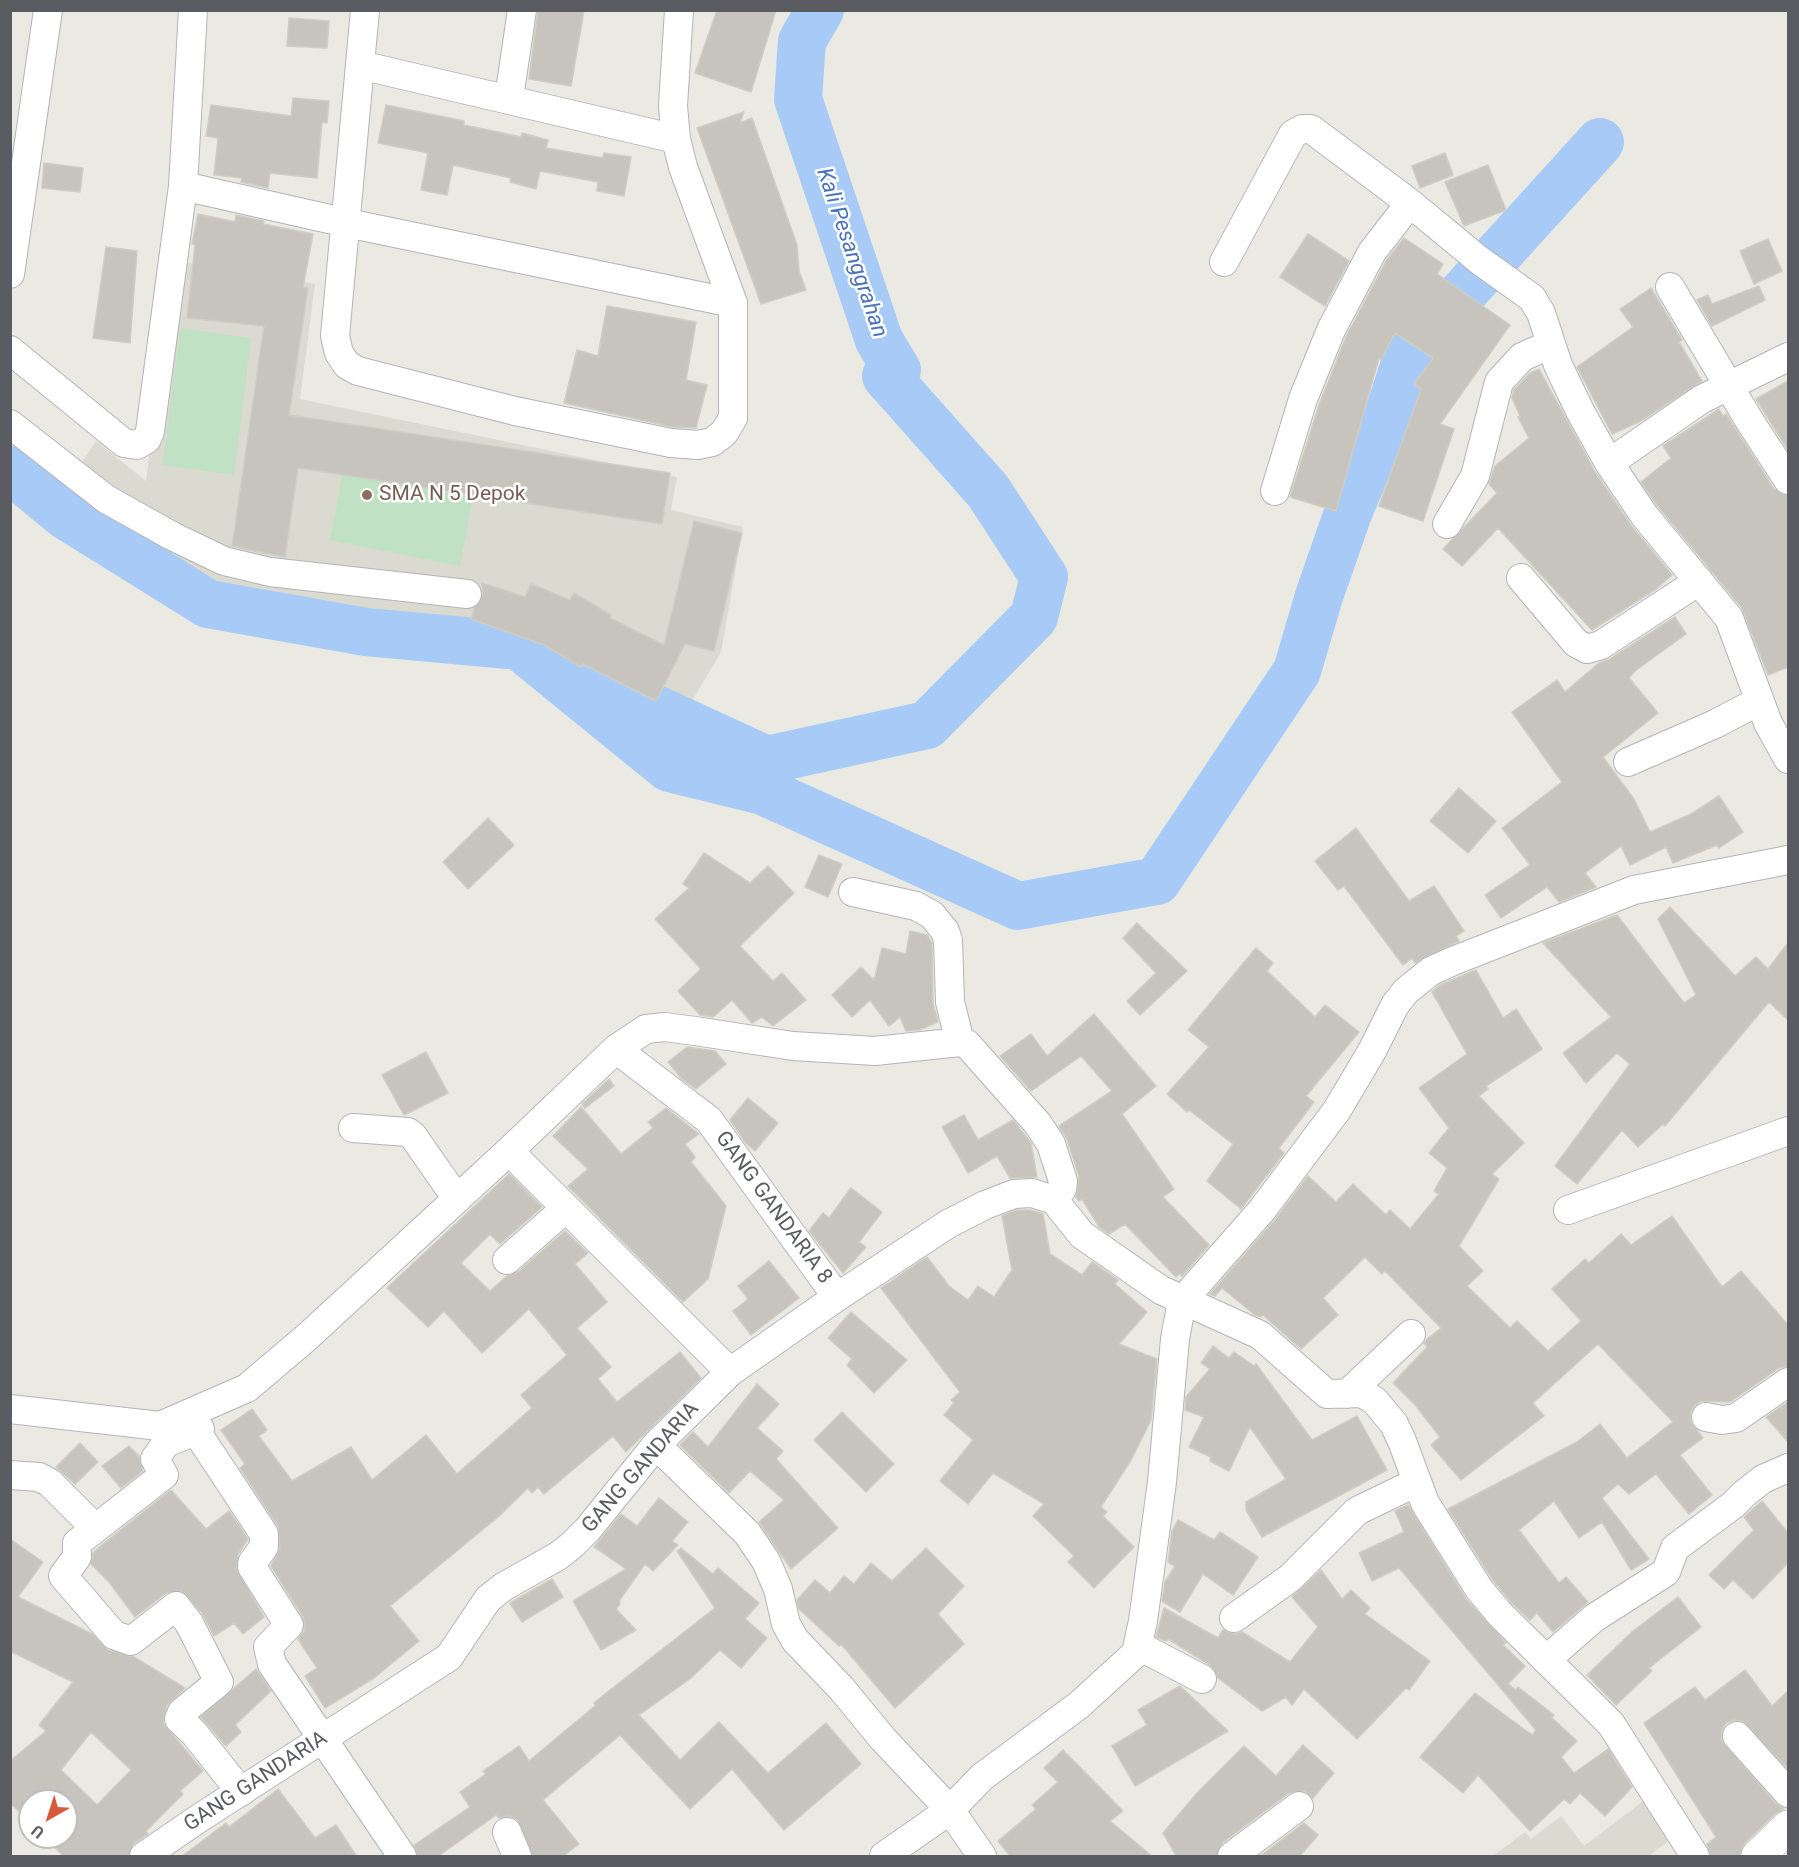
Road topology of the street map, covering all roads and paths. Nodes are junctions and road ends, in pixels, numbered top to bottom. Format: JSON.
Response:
{"nodes":[{"id":1,"x":48,"y":10,"type":"edge"},
{"id":2,"x":193,"y":10,"type":"edge"},
{"id":3,"x":365,"y":10,"type":"edge"},
{"id":4,"x":522,"y":10,"type":"edge"},
{"id":5,"x":679,"y":10,"type":"edge"},
{"id":6,"x":360,"y":65,"type":"junction"},
{"id":7,"x":509,"y":98,"type":"junction"},
{"id":8,"x":676,"y":139,"type":"junction"},
{"id":9,"x":183,"y":186,"type":"junction"},
{"id":10,"x":1410,"y":203,"type":"junction"},
{"id":11,"x":347,"y":223,"type":"junction"},
{"id":12,"x":1224,"y":262,"type":"dead end"},
{"id":13,"x":10,"y":273,"type":"edge"},
{"id":14,"x":1670,"y":287,"type":"dead end"},
{"id":15,"x":733,"y":303,"type":"junction"},
{"id":16,"x":1551,"y":344,"type":"junction"},
{"id":17,"x":10,"y":350,"type":"edge"},
{"id":18,"x":1788,"y":357,"type":"edge"},
{"id":19,"x":1728,"y":386,"type":"junction"},
{"id":20,"x":10,"y":424,"type":"edge"},
{"id":21,"x":1609,"y":463,"type":"junction"},
{"id":22,"x":1788,"y":480,"type":"edge"},
{"id":23,"x":1275,"y":491,"type":"dead end"},
{"id":24,"x":1447,"y":524,"type":"dead end"},
{"id":25,"x":1521,"y":578,"type":"dead end"},
{"id":26,"x":1699,"y":581,"type":"junction"},
{"id":27,"x":467,"y":594,"type":"dead end"},
{"id":28,"x":1759,"y":701,"type":"junction"},
{"id":29,"x":1788,"y":759,"type":"edge"},
{"id":30,"x":1628,"y":762,"type":"dead end"},
{"id":31,"x":1788,"y":860,"type":"edge"},
{"id":32,"x":853,"y":892,"type":"dead end"},
{"id":33,"x":965,"y":1045,"type":"junction"},
{"id":34,"x":616,"y":1049,"type":"junction"},
{"id":35,"x":353,"y":1128,"type":"dead end"},
{"id":36,"x":1788,"y":1131,"type":"edge"},
{"id":37,"x":510,"y":1151,"type":"junction"},
{"id":38,"x":457,"y":1199,"type":"junction"},
{"id":39,"x":1054,"y":1200,"type":"junction"},
{"id":40,"x":566,"y":1208,"type":"junction"},
{"id":41,"x":1568,"y":1210,"type":"dead end"},
{"id":42,"x":507,"y":1260,"type":"dead end"},
{"id":43,"x":837,"y":1297,"type":"junction"},
{"id":44,"x":1182,"y":1301,"type":"junction"},
{"id":45,"x":1411,"y":1334,"type":"dead end"},
{"id":46,"x":287,"y":1364,"type":"junction"},
{"id":47,"x":730,"y":1372,"type":"junction"},
{"id":48,"x":1788,"y":1382,"type":"edge"},
{"id":49,"x":1347,"y":1394,"type":"junction"},
{"id":50,"x":10,"y":1409,"type":"edge"},
{"id":51,"x":1706,"y":1417,"type":"dead end"},
{"id":52,"x":196,"y":1431,"type":"junction"},
{"id":53,"x":163,"y":1434,"type":"junction"},
{"id":54,"x":656,"y":1445,"type":"junction"},
{"id":55,"x":1788,"y":1468,"type":"edge"},
{"id":56,"x":10,"y":1475,"type":"edge"},
{"id":57,"x":1416,"y":1483,"type":"junction"},
{"id":58,"x":95,"y":1528,"type":"junction"},
{"id":59,"x":1234,"y":1618,"type":"dead end"},
{"id":60,"x":1139,"y":1646,"type":"junction"},
{"id":61,"x":1546,"y":1660,"type":"junction"},
{"id":62,"x":1202,"y":1679,"type":"dead end"},
{"id":63,"x":1737,"y":1736,"type":"dead end"},
{"id":64,"x":324,"y":1738,"type":"junction"},
{"id":65,"x":242,"y":1792,"type":"junction"},
{"id":66,"x":1788,"y":1793,"type":"edge"},
{"id":67,"x":1299,"y":1806,"type":"dead end"},
{"id":68,"x":950,"y":1810,"type":"junction"},
{"id":69,"x":1788,"y":1827,"type":"edge"},
{"id":70,"x":144,"y":1857,"type":"edge"},
{"id":71,"x":402,"y":1857,"type":"edge"},
{"id":72,"x":884,"y":1857,"type":"edge"},
{"id":73,"x":982,"y":1857,"type":"edge"},
{"id":74,"x":1232,"y":1857,"type":"edge"},
{"id":75,"x":1695,"y":1857,"type":"edge"},
{"id":76,"x":1758,"y":1857,"type":"edge"}],
"edges":[{"from":1,"to":13,"type":"street"},
{"from":2,"to":9,"type":"street"},
{"from":3,"to":6,"type":"street"},
{"from":4,"to":7,"type":"street"},
{"from":5,"to":8,"type":"street"},
{"from":6,"to":7,"type":"street"},
{"from":6,"to":11,"type":"street"},
{"from":7,"to":8,"type":"street"},
{"from":8,"to":15,"type":"street"},
{"from":9,"to":11,"type":"street"},
{"from":9,"to":17,"type":"street"},
{"from":10,"to":12,"type":"street"},
{"from":10,"to":16,"type":"street"},
{"from":10,"to":23,"type":"street"},
{"from":11,"to":15,"type":"street"},
{"from":11,"to":15,"type":"street"},
{"from":14,"to":19,"type":"street"},
{"from":16,"to":21,"type":"street"},
{"from":16,"to":24,"type":"street"},
{"from":18,"to":19,"type":"street"},
{"from":19,"to":21,"type":"street"},
{"from":19,"to":22,"type":"street"},
{"from":20,"to":27,"type":"street"},
{"from":21,"to":26,"type":"street"},
{"from":25,"to":26,"type":"street"},
{"from":26,"to":28,"type":"street"},
{"from":28,"to":29,"type":"street"},
{"from":28,"to":30,"type":"street"},
{"from":31,"to":44,"type":"street"},
{"from":32,"to":33,"type":"street"},
{"from":33,"to":34,"type":"street"},
{"from":33,"to":39,"type":"street"},
{"from":34,"to":37,"type":"street"},
{"from":34,"to":43,"type":"street","name":"GANG GANDARIA 8"},
{"from":35,"to":38,"type":"street"},
{"from":36,"to":41,"type":"street"},
{"from":37,"to":38,"type":"street"},
{"from":37,"to":40,"type":"street"},
{"from":38,"to":46,"type":"street"},
{"from":39,"to":43,"type":"street","name":"GANG GANDARIA"},
{"from":39,"to":44,"type":"street"},
{"from":40,"to":42,"type":"street"},
{"from":40,"to":47,"type":"street"},
{"from":43,"to":47,"type":"street","name":"GANG GANDARIA"},
{"from":44,"to":49,"type":"street"},
{"from":44,"to":60,"type":"street"},
{"from":45,"to":49,"type":"street"},
{"from":46,"to":52,"type":"street"},
{"from":46,"to":53,"type":"street"},
{"from":47,"to":54,"type":"street","name":"GANG GANDARIA"},
{"from":48,"to":51,"type":"street"},
{"from":49,"to":57,"type":"street"},
{"from":50,"to":53,"type":"street"},
{"from":52,"to":53,"type":"street"},
{"from":52,"to":64,"type":"street"},
{"from":53,"to":58,"type":"street"},
{"from":54,"to":64,"type":"street","name":"GANG GANDARIA"},
{"from":54,"to":68,"type":"street"},
{"from":55,"to":61,"type":"street"},
{"from":56,"to":58,"type":"street"},
{"from":57,"to":59,"type":"street"},
{"from":57,"to":61,"type":"street"},
{"from":58,"to":65,"type":"street"},
{"from":60,"to":62,"type":"street"},
{"from":60,"to":68,"type":"street"},
{"from":61,"to":75,"type":"street"},
{"from":63,"to":66,"type":"street"},
{"from":64,"to":65,"type":"street","name":"GANG GANDARIA"},
{"from":64,"to":71,"type":"street"},
{"from":65,"to":70,"type":"street","name":"GANG GANDARIA"},
{"from":67,"to":74,"type":"street"},
{"from":68,"to":72,"type":"street"},
{"from":68,"to":73,"type":"street"},
{"from":69,"to":76,"type":"main road"}]}
